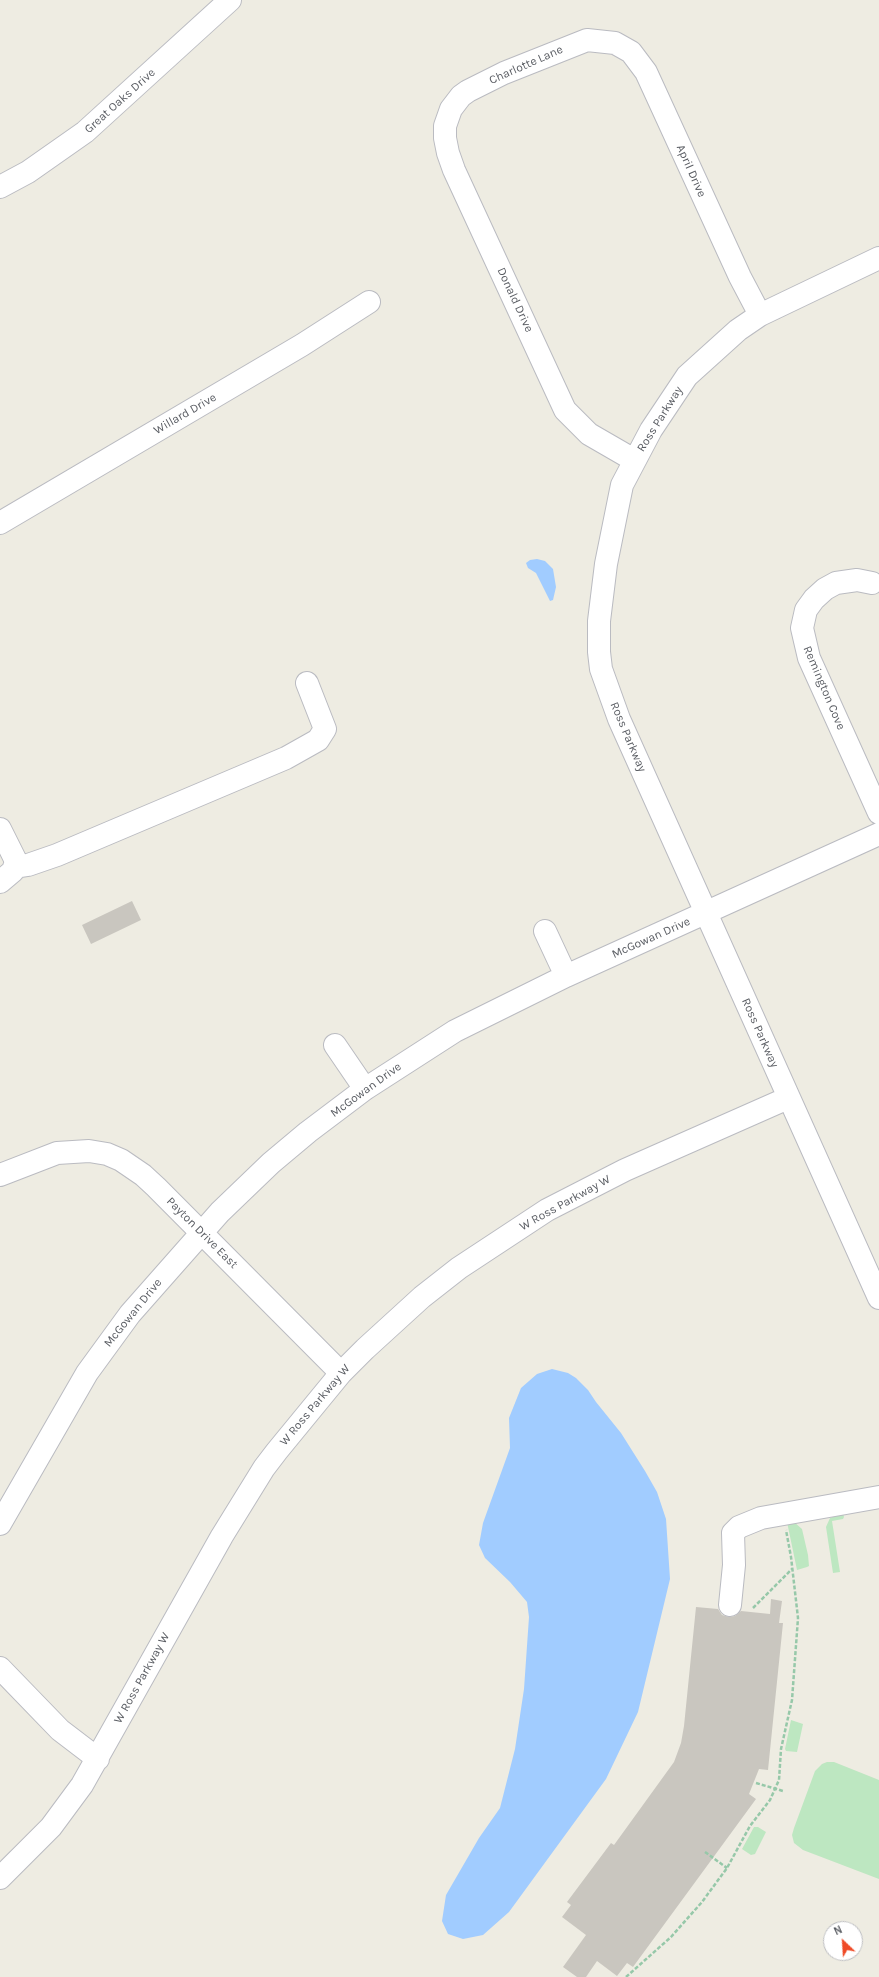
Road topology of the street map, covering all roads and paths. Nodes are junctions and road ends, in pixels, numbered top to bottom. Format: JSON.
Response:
{"nodes":[{"id":1,"x":230,"y":0,"type":"edge"},
{"id":2,"x":609,"y":42,"type":"joint"},
{"id":3,"x":451,"y":109,"type":"joint"},
{"id":4,"x":0,"y":187,"type":"edge"},
{"id":5,"x":879,"y":258,"type":"edge"},
{"id":6,"x":369,"y":302,"type":"dead end"},
{"id":7,"x":760,"y":314,"type":"junction"},
{"id":8,"x":634,"y":460,"type":"junction"},
{"id":9,"x":0,"y":524,"type":"edge"},
{"id":10,"x":872,"y":583,"type":"dead end"},
{"id":11,"x":307,"y":683,"type":"dead end"},
{"id":12,"x":879,"y":813,"type":"edge"},
{"id":13,"x":0,"y":829,"type":"edge"},
{"id":14,"x":879,"y":834,"type":"edge"},
{"id":15,"x":5,"y":877,"type":"edge"},
{"id":16,"x":706,"y":913,"type":"junction"},
{"id":17,"x":545,"y":931,"type":"dead end"},
{"id":18,"x":566,"y":976,"type":"junction"},
{"id":19,"x":335,"y":1045,"type":"dead end"},
{"id":20,"x":365,"y":1088,"type":"junction"},
{"id":21,"x":788,"y":1098,"type":"junction"},
{"id":22,"x":0,"y":1175,"type":"edge"},
{"id":23,"x":202,"y":1233,"type":"junction"},
{"id":24,"x":878,"y":1292,"type":"edge"},
{"id":25,"x":341,"y":1373,"type":"junction"},
{"id":26,"x":879,"y":1497,"type":"edge"},
{"id":27,"x":781,"y":1515,"type":"junction"},
{"id":28,"x":0,"y":1524,"type":"edge"},
{"id":29,"x":792,"y":1569,"type":"junction"},
{"id":30,"x":730,"y":1606,"type":"dead end"},
{"id":31,"x":754,"y":1608,"type":"dead end"},
{"id":32,"x":0,"y":1668,"type":"edge"},
{"id":33,"x":98,"y":1759,"type":"junction"},
{"id":34,"x":756,"y":1783,"type":"dead end"},
{"id":35,"x":776,"y":1788,"type":"junction"},
{"id":36,"x":783,"y":1791,"type":"dead end"},
{"id":37,"x":705,"y":1852,"type":"dead end"},
{"id":38,"x":727,"y":1868,"type":"junction"},
{"id":39,"x":0,"y":1878,"type":"edge"},
{"id":40,"x":626,"y":1977,"type":"edge"}],
"edges":[{"from":1,"to":4,"type":"street","name":"Great Oaks Drive"},
{"from":2,"to":3,"type":"street","name":"Charlotte Lane"},
{"from":2,"to":7,"type":"street","name":"April Drive"},
{"from":3,"to":8,"type":"street","name":"Donald Drive"},
{"from":5,"to":7,"type":"street","name":"Ross Parkway"},
{"from":6,"to":9,"type":"street","name":"Willard Drive"},
{"from":7,"to":8,"type":"street","name":"Ross Parkway"},
{"from":8,"to":16,"type":"street","name":"Ross Parkway"},
{"from":10,"to":12,"type":"street","name":"Remington Cove"},
{"from":11,"to":15,"type":"street"},
{"from":13,"to":15,"type":"street"},
{"from":14,"to":16,"type":"street","name":"McGowan Drive"},
{"from":16,"to":18,"type":"street","name":"McGowan Drive"},
{"from":16,"to":21,"type":"street","name":"Ross Parkway"},
{"from":17,"to":18,"type":"street"},
{"from":18,"to":20,"type":"street","name":"McGowan Drive"},
{"from":19,"to":20,"type":"street"},
{"from":20,"to":23,"type":"street","name":"McGowan Drive"},
{"from":21,"to":24,"type":"street","name":"Ross Parkway"},
{"from":21,"to":25,"type":"street","name":"W Ross Parkway W"},
{"from":22,"to":23,"type":"street","name":"Payton Drive East"},
{"from":23,"to":25,"type":"street","name":"Payton Drive East"},
{"from":23,"to":28,"type":"street","name":"McGowan Drive"},
{"from":25,"to":33,"type":"street","name":"W Ross Parkway W"},
{"from":26,"to":27,"type":"street"},
{"from":27,"to":29,"type":"path"},
{"from":27,"to":30,"type":"street"},
{"from":29,"to":31,"type":"path"},
{"from":29,"to":35,"type":"path"},
{"from":32,"to":33,"type":"street"},
{"from":33,"to":39,"type":"street","name":"W Ross Parkway W"},
{"from":34,"to":35,"type":"path"},
{"from":35,"to":36,"type":"path"},
{"from":35,"to":38,"type":"path"},
{"from":37,"to":38,"type":"path"},
{"from":38,"to":40,"type":"path"}]}
